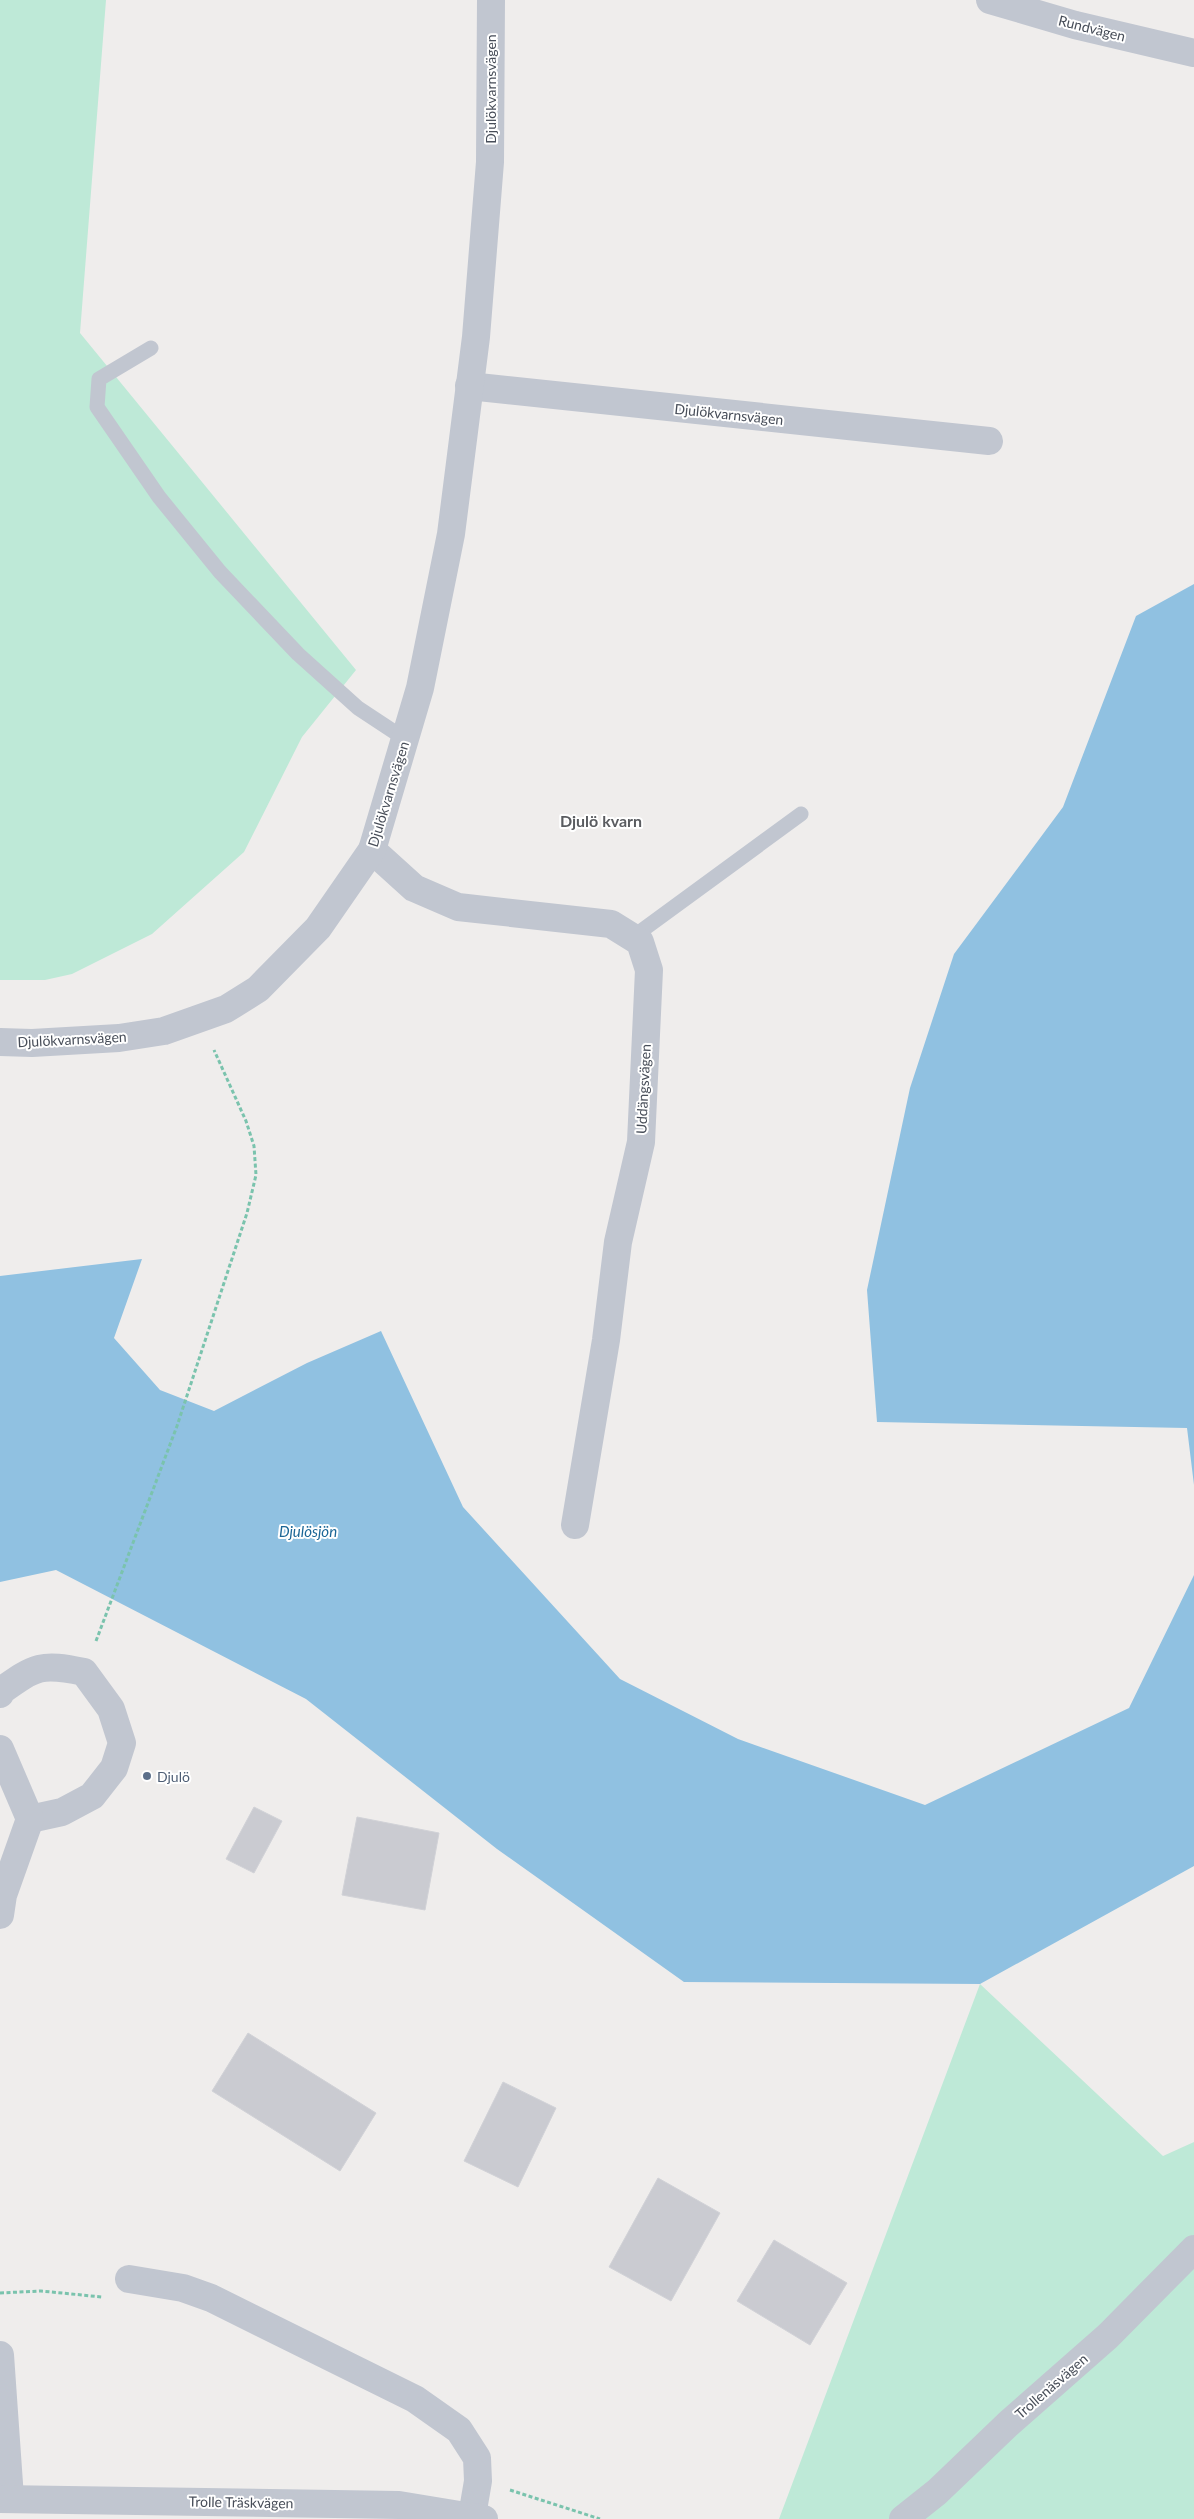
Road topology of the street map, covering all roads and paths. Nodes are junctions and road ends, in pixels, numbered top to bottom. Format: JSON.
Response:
{"nodes":[{"id":1,"x":491,"y":0,"type":"edge"},
{"id":2,"x":990,"y":0,"type":"edge"},
{"id":3,"x":1194,"y":53,"type":"edge"},
{"id":4,"x":151,"y":348,"type":"dead end"},
{"id":5,"x":469,"y":386,"type":"junction"},
{"id":6,"x":989,"y":441,"type":"dead end"},
{"id":7,"x":405,"y":739,"type":"junction"},
{"id":8,"x":801,"y":814,"type":"dead end"},
{"id":9,"x":372,"y":850,"type":"junction"},
{"id":10,"x":632,"y":938,"type":"junction"},
{"id":11,"x":201,"y":1020,"type":"junction"},
{"id":12,"x":0,"y":1042,"type":"edge"},
{"id":13,"x":574,"y":1525,"type":"dead end"},
{"id":14,"x":84,"y":1672,"type":"junction"},
{"id":15,"x":0,"y":1694,"type":"edge"},
{"id":16,"x":0,"y":1749,"type":"edge"},
{"id":17,"x":30,"y":1819,"type":"junction"},
{"id":18,"x":0,"y":1915,"type":"edge"},
{"id":19,"x":1194,"y":2249,"type":"edge"},
{"id":20,"x":129,"y":2279,"type":"joint"},
{"id":21,"x":0,"y":2293,"type":"edge"},
{"id":22,"x":0,"y":2355,"type":"edge"},
{"id":23,"x":478,"y":2481,"type":"junction"},
{"id":24,"x":5,"y":2498,"type":"edge"},
{"id":25,"x":478,"y":2518,"type":"edge"},
{"id":26,"x":600,"y":2519,"type":"edge"},
{"id":27,"x":903,"y":2519,"type":"edge"}],
"edges":[{"from":1,"to":5,"type":"street","name":"Djulökvarnsvägen"},
{"from":2,"to":3,"type":"street","name":"Rundvägen"},
{"from":4,"to":7,"type":"lane"},
{"from":5,"to":6,"type":"street","name":"Djulökvarnsvägen"},
{"from":5,"to":7,"type":"street","name":"Djulökvarnsvägen"},
{"from":7,"to":9,"type":"street","name":"Djulökvarnsvägen"},
{"from":8,"to":10,"type":"lane"},
{"from":9,"to":10,"type":"street","name":"Uddängsvägen"},
{"from":9,"to":11,"type":"street","name":"Djulökvarnsvägen"},
{"from":10,"to":13,"type":"street","name":"Uddängsvägen"},
{"from":11,"to":12,"type":"street","name":"Djulökvarnsvägen"},
{"from":11,"to":14,"type":"path"},
{"from":14,"to":15,"type":"street"},
{"from":14,"to":17,"type":"street"},
{"from":16,"to":17,"type":"street"},
{"from":17,"to":18,"type":"street"},
{"from":19,"to":27,"type":"street","name":"Trollenäsvägen"},
{"from":20,"to":21,"type":"path"},
{"from":20,"to":23,"type":"street","name":"Trolle Träskvägen"},
{"from":22,"to":24,"type":"street"},
{"from":23,"to":25,"type":"street","name":"Trolle Träskvägen"},
{"from":23,"to":26,"type":"path"},
{"from":24,"to":25,"type":"street","name":"Trolle Träskvägen"}]}
